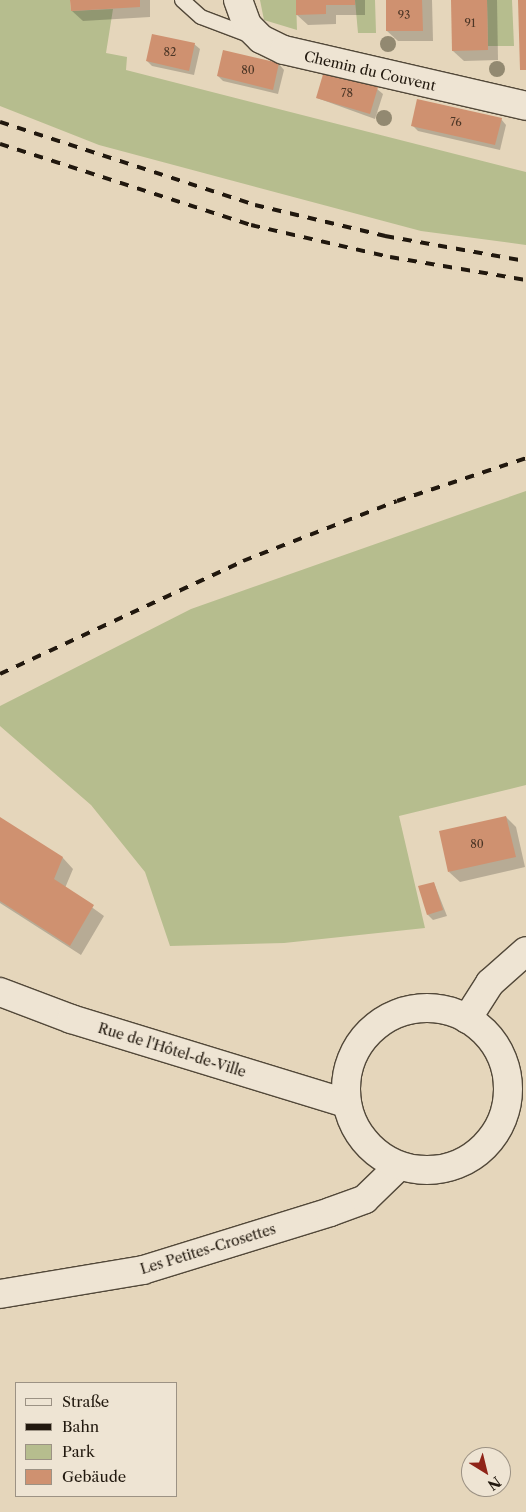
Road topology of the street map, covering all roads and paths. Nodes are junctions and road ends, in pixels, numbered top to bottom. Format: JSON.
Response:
{"nodes":[{"id":1,"x":182,"y":0,"type":"edge"},
{"id":2,"x":238,"y":0,"type":"edge"},
{"id":3,"x":261,"y":39,"type":"junction"},
{"id":4,"x":526,"y":106,"type":"edge"},
{"id":5,"x":526,"y":951,"type":"edge"},
{"id":6,"x":0,"y":992,"type":"edge"},
{"id":7,"x":467,"y":1019,"type":"junction"},
{"id":8,"x":346,"y":1103,"type":"junction"},
{"id":9,"x":399,"y":1166,"type":"junction"},
{"id":10,"x":0,"y":1294,"type":"edge"}],
"edges":[{"from":1,"to":3,"type":"lane"},
{"from":2,"to":3,"type":"main road","name":"Chemin du Couvent"},
{"from":3,"to":4,"type":"main road","name":"Chemin du Couvent"},
{"from":5,"to":7,"type":"main road"},
{"from":6,"to":8,"type":"main road","name":"Rue de l'Hôtel-de-Ville"},
{"from":7,"to":8,"type":"main road"},
{"from":7,"to":9,"type":"main road"},
{"from":8,"to":9,"type":"main road"},
{"from":9,"to":10,"type":"main road","name":"Les Petites-Crosettes"}]}
